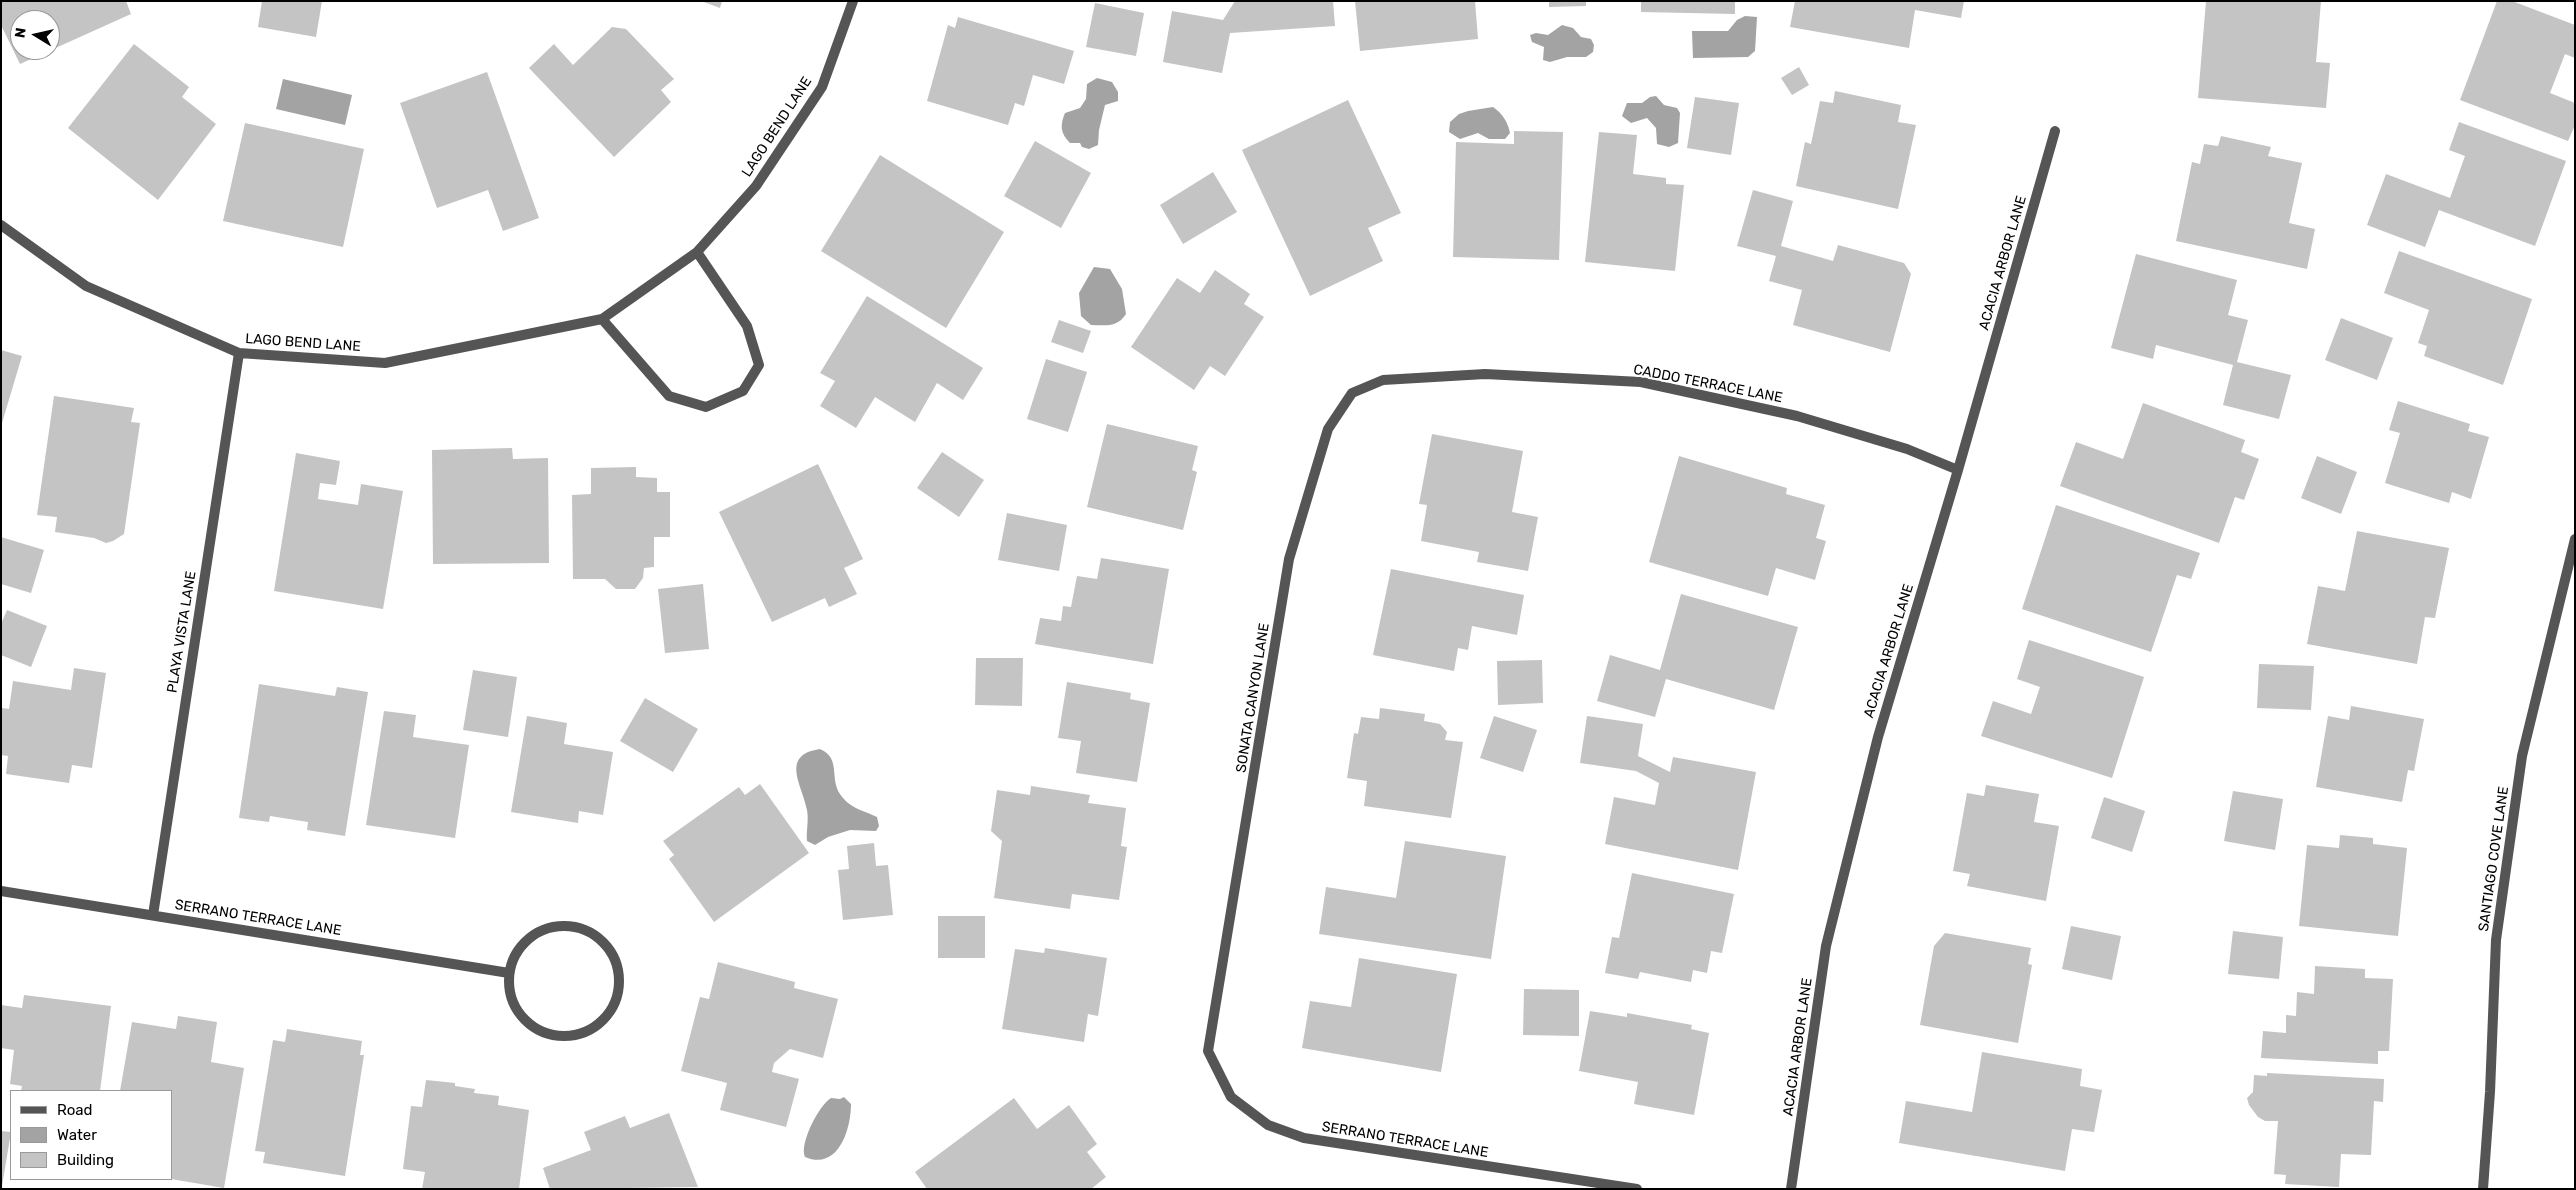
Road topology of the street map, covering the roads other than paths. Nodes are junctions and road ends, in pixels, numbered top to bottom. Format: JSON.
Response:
{"nodes":[{"id":1,"x":853,"y":1,"type":"edge"},
{"id":2,"x":2054,"y":131,"type":"dead end"},
{"id":3,"x":1,"y":225,"type":"edge"},
{"id":4,"x":697,"y":252,"type":"junction"},
{"id":5,"x":602,"y":319,"type":"junction"},
{"id":6,"x":238,"y":353,"type":"junction"},
{"id":7,"x":1383,"y":380,"type":"joint"},
{"id":8,"x":1958,"y":470,"type":"junction"},
{"id":9,"x":2575,"y":539,"type":"edge"},
{"id":10,"x":1,"y":891,"type":"edge"},
{"id":11,"x":153,"y":915,"type":"junction"},
{"id":12,"x":509,"y":973,"type":"junction"},
{"id":13,"x":1208,"y":1051,"type":"joint"},
{"id":14,"x":1637,"y":1189,"type":"edge"},
{"id":15,"x":1791,"y":1189,"type":"edge"},
{"id":16,"x":2483,"y":1189,"type":"edge"}],
"edges":[{"from":1,"to":4,"type":"street","name":"LAGO BEND LANE"},
{"from":2,"to":8,"type":"street","name":"ACACIA ARBOR LANE"},
{"from":3,"to":6,"type":"street","name":"LAGO BEND LANE"},
{"from":4,"to":5,"type":"street","name":"LAGO BEND LANE"},
{"from":4,"to":5,"type":"street"},
{"from":5,"to":6,"type":"street","name":"LAGO BEND LANE"},
{"from":6,"to":11,"type":"street","name":"PLAYA VISTA LANE"},
{"from":7,"to":8,"type":"street","name":"CADDO TERRACE LANE"},
{"from":7,"to":13,"type":"street","name":"SONATA CANYON LANE"},
{"from":8,"to":15,"type":"street","name":"ACACIA ARBOR LANE"},
{"from":9,"to":16,"type":"street","name":"SANTIAGO COVE LANE"},
{"from":10,"to":11,"type":"street","name":"SERRANO TERRACE LANE"},
{"from":11,"to":12,"type":"street","name":"SERRANO TERRACE LANE"},
{"from":12,"to":12,"type":"street"},
{"from":13,"to":14,"type":"street","name":"SERRANO TERRACE LANE"}]}
